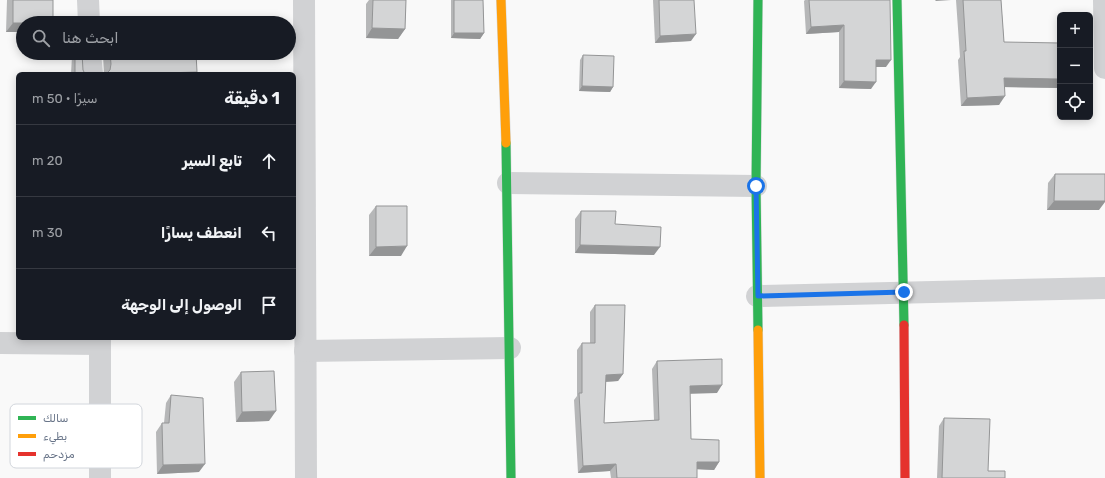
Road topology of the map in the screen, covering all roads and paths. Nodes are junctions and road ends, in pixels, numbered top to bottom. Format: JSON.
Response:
{"nodes":[{"id":1,"x":88,"y":0,"type":"edge"},
{"id":2,"x":304,"y":0,"type":"edge"},
{"id":3,"x":501,"y":0,"type":"edge"},
{"id":4,"x":758,"y":0,"type":"edge"},
{"id":5,"x":897,"y":0,"type":"edge"},
{"id":6,"x":1104,"y":0,"type":"edge"},
{"id":7,"x":89,"y":16,"type":"edge"},
{"id":8,"x":91,"y":60,"type":"edge"},
{"id":9,"x":1105,"y":68,"type":"edge"},
{"id":10,"x":92,"y":72,"type":"edge"},
{"id":11,"x":508,"y":183,"type":"junction"},
{"id":12,"x":756,"y":186,"type":"junction"},
{"id":13,"x":299,"y":187,"type":"edge"},
{"id":14,"x":1105,"y":288,"type":"edge"},
{"id":15,"x":904,"y":292,"type":"junction"},
{"id":16,"x":758,"y":296,"type":"junction"},
{"id":17,"x":100,"y":341,"type":"edge"},
{"id":18,"x":0,"y":343,"type":"edge"},
{"id":19,"x":510,"y":348,"type":"junction"},
{"id":20,"x":305,"y":351,"type":"junction"},
{"id":21,"x":100,"y":404,"type":"edge"},
{"id":22,"x":306,"y":478,"type":"edge"},
{"id":23,"x":511,"y":478,"type":"edge"},
{"id":24,"x":760,"y":478,"type":"edge"},
{"id":25,"x":905,"y":478,"type":"edge"}],
"edges":[{"from":1,"to":7,"type":"street"},
{"from":2,"to":13,"type":"street"},
{"from":3,"to":11,"type":"street"},
{"from":4,"to":12,"type":"street"},
{"from":5,"to":15,"type":"street"},
{"from":6,"to":9,"type":"street"},
{"from":8,"to":10,"type":"street"},
{"from":11,"to":12,"type":"street"},
{"from":11,"to":19,"type":"street"},
{"from":12,"to":16,"type":"street"},
{"from":13,"to":20,"type":"street"},
{"from":14,"to":15,"type":"street"},
{"from":15,"to":16,"type":"street"},
{"from":15,"to":25,"type":"street"},
{"from":16,"to":24,"type":"street"},
{"from":17,"to":18,"type":"street"},
{"from":17,"to":21,"type":"street"},
{"from":19,"to":20,"type":"street"},
{"from":19,"to":23,"type":"street"},
{"from":20,"to":22,"type":"street"}]}
